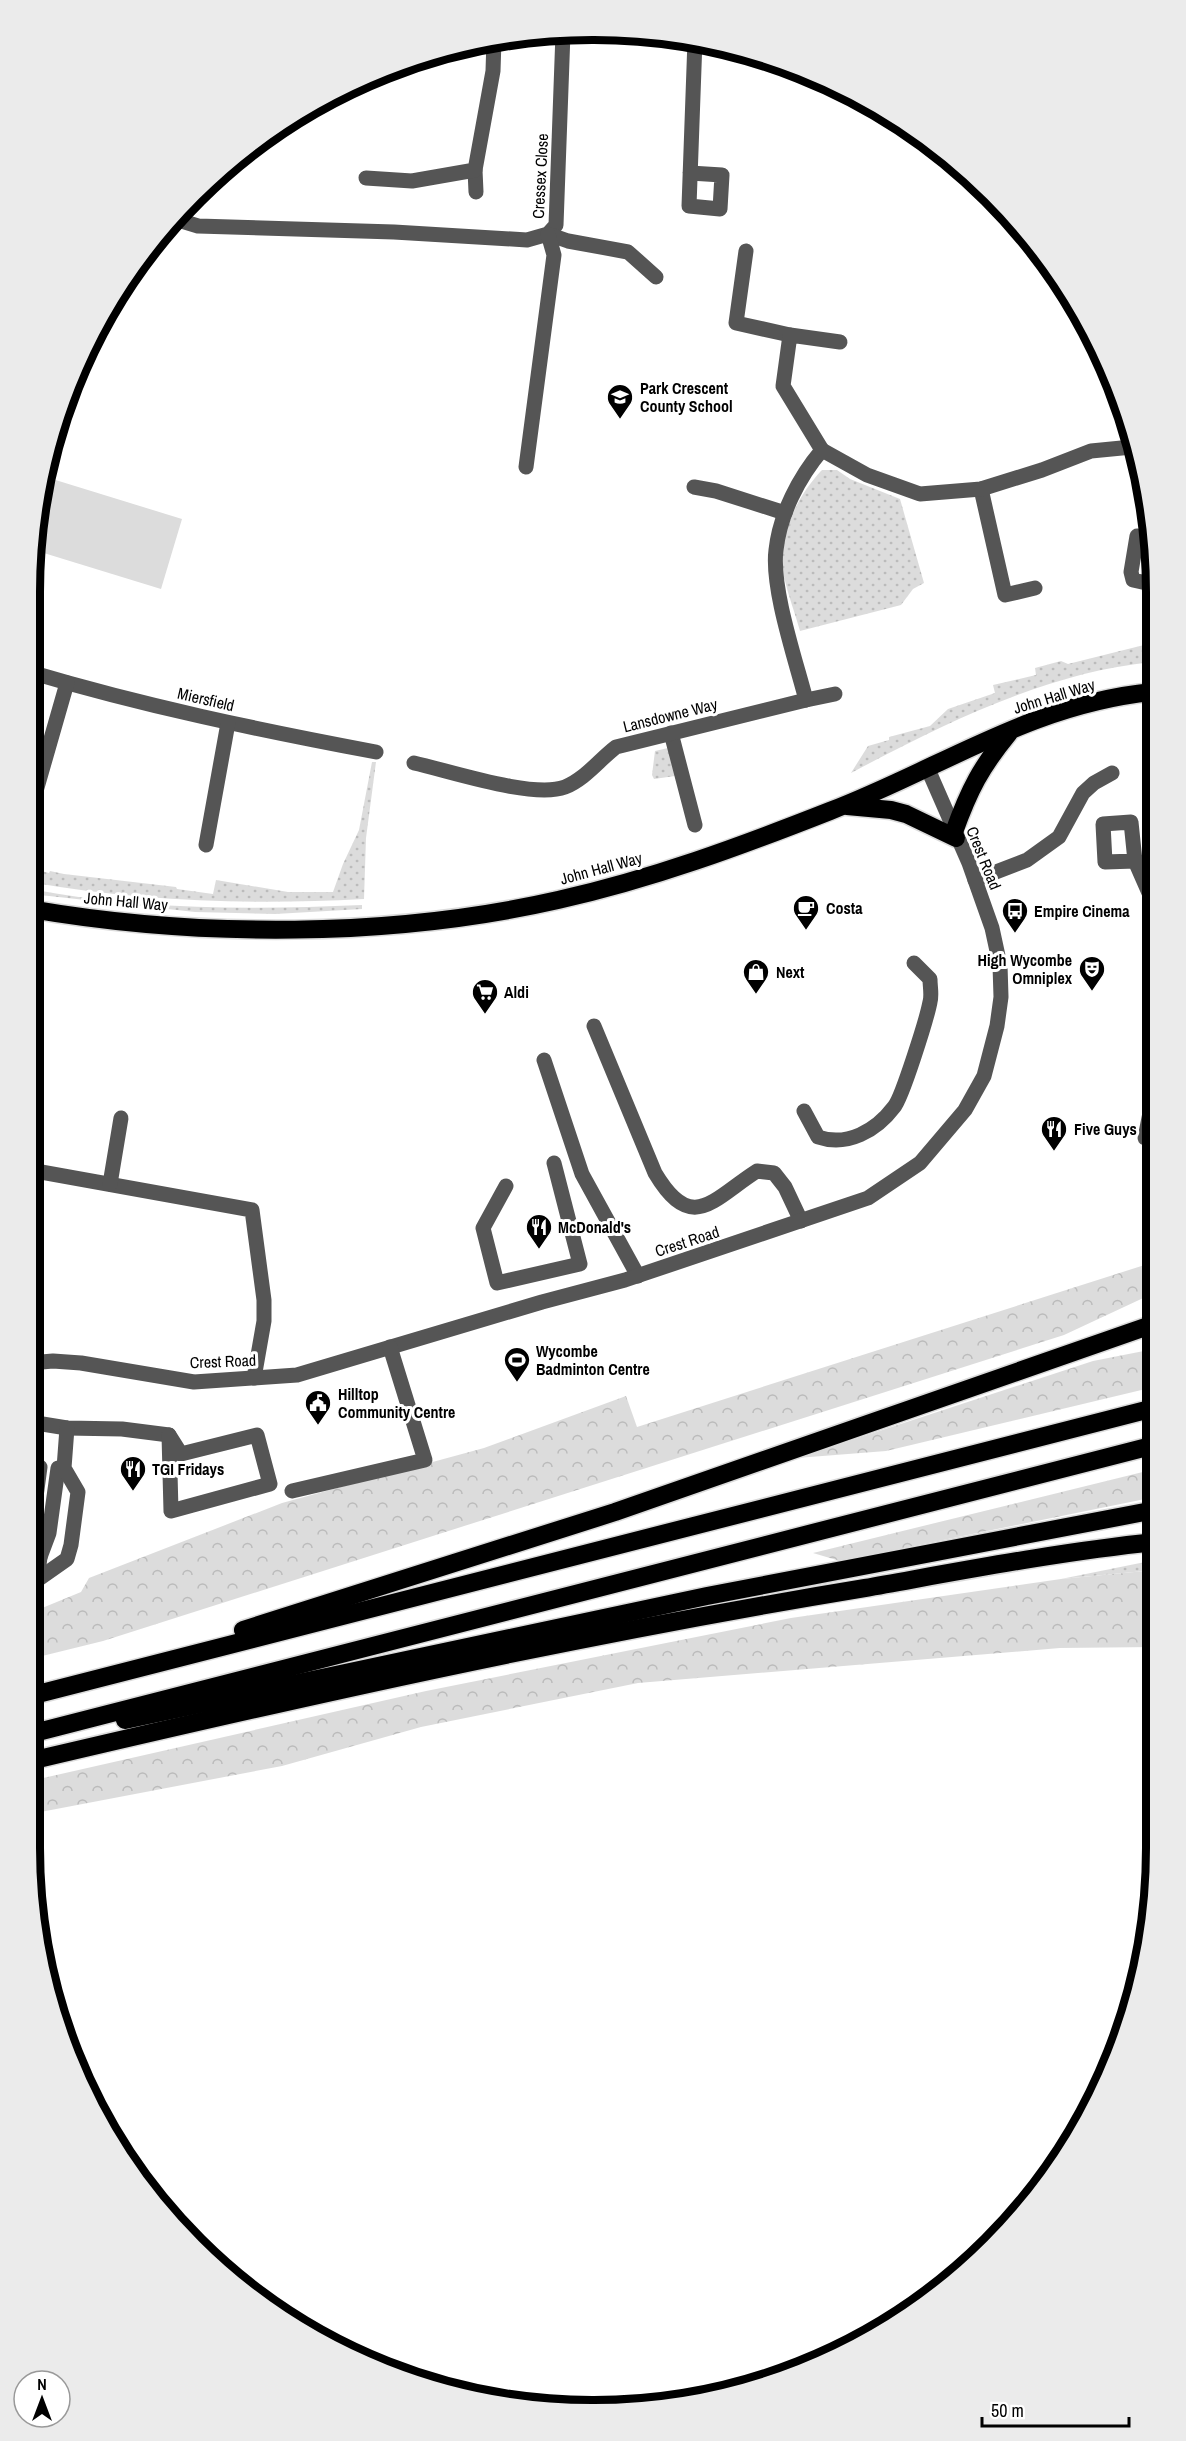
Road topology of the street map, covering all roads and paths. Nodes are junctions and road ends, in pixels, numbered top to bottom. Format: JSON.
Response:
{"nodes":[{"id":1,"x":563,"y":42,"type":"edge"},
{"id":2,"x":494,"y":50,"type":"edge"},
{"id":3,"x":695,"y":50,"type":"edge"},
{"id":4,"x":475,"y":170,"type":"junction"},
{"id":5,"x":690,"y":173,"type":"dead end"},
{"id":6,"x":366,"y":177,"type":"dead end"},
{"id":7,"x":476,"y":192,"type":"dead end"},
{"id":8,"x":184,"y":222,"type":"edge"},
{"id":9,"x":548,"y":234,"type":"junction"},
{"id":10,"x":746,"y":251,"type":"dead end"},
{"id":11,"x":656,"y":277,"type":"dead end"},
{"id":12,"x":790,"y":335,"type":"junction"},
{"id":13,"x":840,"y":342,"type":"dead end"},
{"id":14,"x":1126,"y":448,"type":"edge"},
{"id":15,"x":822,"y":450,"type":"junction"},
{"id":16,"x":526,"y":467,"type":"dead end"},
{"id":17,"x":694,"y":488,"type":"dead end"},
{"id":18,"x":981,"y":489,"type":"junction"},
{"id":19,"x":785,"y":513,"type":"junction"},
{"id":20,"x":1137,"y":536,"type":"dead end"},
{"id":21,"x":1145,"y":583,"type":"edge"},
{"id":22,"x":1035,"y":588,"type":"dead end"},
{"id":23,"x":40,"y":675,"type":"edge"},
{"id":24,"x":67,"y":683,"type":"junction"},
{"id":25,"x":1146,"y":693,"type":"edge"},
{"id":26,"x":835,"y":694,"type":"dead end"},
{"id":27,"x":806,"y":700,"type":"junction"},
{"id":28,"x":228,"y":723,"type":"junction"},
{"id":29,"x":1012,"y":729,"type":"junction"},
{"id":30,"x":671,"y":733,"type":"junction"},
{"id":31,"x":376,"y":752,"type":"dead end"},
{"id":32,"x":414,"y":762,"type":"dead end"},
{"id":33,"x":927,"y":767,"type":"junction"},
{"id":34,"x":1112,"y":773,"type":"dead end"},
{"id":35,"x":40,"y":777,"type":"edge"},
{"id":36,"x":845,"y":806,"type":"junction"},
{"id":37,"x":695,"y":825,"type":"dead end"},
{"id":38,"x":955,"y":835,"type":"junction"},
{"id":39,"x":206,"y":845,"type":"dead end"},
{"id":40,"x":1135,"y":861,"type":"dead end"},
{"id":41,"x":975,"y":880,"type":"junction"},
{"id":42,"x":1146,"y":886,"type":"edge"},
{"id":43,"x":40,"y":911,"type":"edge"},
{"id":44,"x":914,"y":963,"type":"dead end"},
{"id":45,"x":594,"y":1026,"type":"dead end"},
{"id":46,"x":544,"y":1060,"type":"dead end"},
{"id":47,"x":804,"y":1111,"type":"dead end"},
{"id":48,"x":121,"y":1118,"type":"dead end"},
{"id":49,"x":1146,"y":1133,"type":"edge"},
{"id":50,"x":1145,"y":1138,"type":"dead end"},
{"id":51,"x":554,"y":1164,"type":"dead end"},
{"id":52,"x":40,"y":1172,"type":"edge"},
{"id":53,"x":110,"y":1184,"type":"junction"},
{"id":54,"x":506,"y":1186,"type":"dead end"},
{"id":55,"x":801,"y":1221,"type":"junction"},
{"id":56,"x":638,"y":1276,"type":"junction"},
{"id":57,"x":1146,"y":1327,"type":"edge"},
{"id":58,"x":390,"y":1347,"type":"junction"},
{"id":59,"x":40,"y":1362,"type":"edge"},
{"id":60,"x":254,"y":1378,"type":"junction"},
{"id":61,"x":1146,"y":1410,"type":"edge"},
{"id":62,"x":40,"y":1424,"type":"edge"},
{"id":63,"x":67,"y":1428,"type":"junction"},
{"id":64,"x":169,"y":1435,"type":"junction"},
{"id":65,"x":1146,"y":1447,"type":"edge"},
{"id":66,"x":40,"y":1467,"type":"edge"},
{"id":67,"x":61,"y":1468,"type":"junction"},
{"id":68,"x":292,"y":1491,"type":"dead end"},
{"id":69,"x":1146,"y":1512,"type":"edge"},
{"id":70,"x":1146,"y":1543,"type":"edge"},
{"id":71,"x":40,"y":1557,"type":"edge"},
{"id":72,"x":40,"y":1579,"type":"edge"},
{"id":73,"x":111,"y":1675,"type":"junction"},
{"id":74,"x":40,"y":1693,"type":"edge"},
{"id":75,"x":40,"y":1732,"type":"edge"},
{"id":76,"x":40,"y":1733,"type":"edge"},
{"id":77,"x":40,"y":1759,"type":"edge"}],
"edges":[{"from":1,"to":9,"type":"street","name":"Cressex Close"},
{"from":2,"to":4,"type":"street"},
{"from":3,"to":5,"type":"street"},
{"from":4,"to":6,"type":"street"},
{"from":4,"to":7,"type":"street"},
{"from":8,"to":9,"type":"street","name":"Cressex Close"},
{"from":9,"to":11,"type":"street"},
{"from":9,"to":16,"type":"street"},
{"from":10,"to":12,"type":"street"},
{"from":12,"to":13,"type":"street"},
{"from":12,"to":15,"type":"street"},
{"from":14,"to":18,"type":"street"},
{"from":15,"to":18,"type":"street"},
{"from":15,"to":19,"type":"street"},
{"from":17,"to":19,"type":"street"},
{"from":18,"to":22,"type":"street"},
{"from":19,"to":27,"type":"street"},
{"from":20,"to":21,"type":"street"},
{"from":23,"to":24,"type":"street","name":"Miersfield"},
{"from":24,"to":28,"type":"street","name":"Miersfield"},
{"from":24,"to":35,"type":"street"},
{"from":25,"to":29,"type":"highway","name":"John Hall Way"},
{"from":26,"to":27,"type":"street","name":"Lansdowne Way"},
{"from":27,"to":30,"type":"street","name":"Lansdowne Way"},
{"from":28,"to":31,"type":"street","name":"Miersfield"},
{"from":28,"to":39,"type":"street"},
{"from":29,"to":33,"type":"highway","name":"John Hall Way"},
{"from":29,"to":38,"type":"highway"},
{"from":30,"to":32,"type":"street","name":"Lansdowne Way"},
{"from":30,"to":37,"type":"street"},
{"from":33,"to":36,"type":"highway","name":"John Hall Way"},
{"from":33,"to":38,"type":"street","name":"Crest Road"},
{"from":34,"to":41,"type":"street"},
{"from":36,"to":38,"type":"highway"},
{"from":36,"to":43,"type":"highway","name":"John Hall Way"},
{"from":38,"to":41,"type":"street","name":"Crest Road"},
{"from":40,"to":42,"type":"street"},
{"from":41,"to":55,"type":"street","name":"Crest Road"},
{"from":44,"to":47,"type":"street"},
{"from":45,"to":55,"type":"street"},
{"from":46,"to":56,"type":"street"},
{"from":48,"to":53,"type":"street"},
{"from":49,"to":50,"type":"street"},
{"from":51,"to":54,"type":"street"},
{"from":52,"to":53,"type":"street"},
{"from":53,"to":60,"type":"street"},
{"from":55,"to":56,"type":"street","name":"Crest Road"},
{"from":56,"to":58,"type":"street","name":"Crest Road"},
{"from":57,"to":73,"type":"highway"},
{"from":58,"to":60,"type":"street","name":"Crest Road"},
{"from":58,"to":68,"type":"street"},
{"from":59,"to":60,"type":"street","name":"Crest Road"},
{"from":61,"to":73,"type":"highway"},
{"from":62,"to":63,"type":"street"},
{"from":63,"to":64,"type":"street"},
{"from":63,"to":67,"type":"street"},
{"from":64,"to":64,"type":"street"},
{"from":65,"to":75,"type":"highway"},
{"from":66,"to":67,"type":"street"},
{"from":67,"to":71,"type":"street"},
{"from":67,"to":72,"type":"street"},
{"from":69,"to":76,"type":"highway"},
{"from":70,"to":77,"type":"highway"},
{"from":73,"to":74,"type":"highway"}]}
